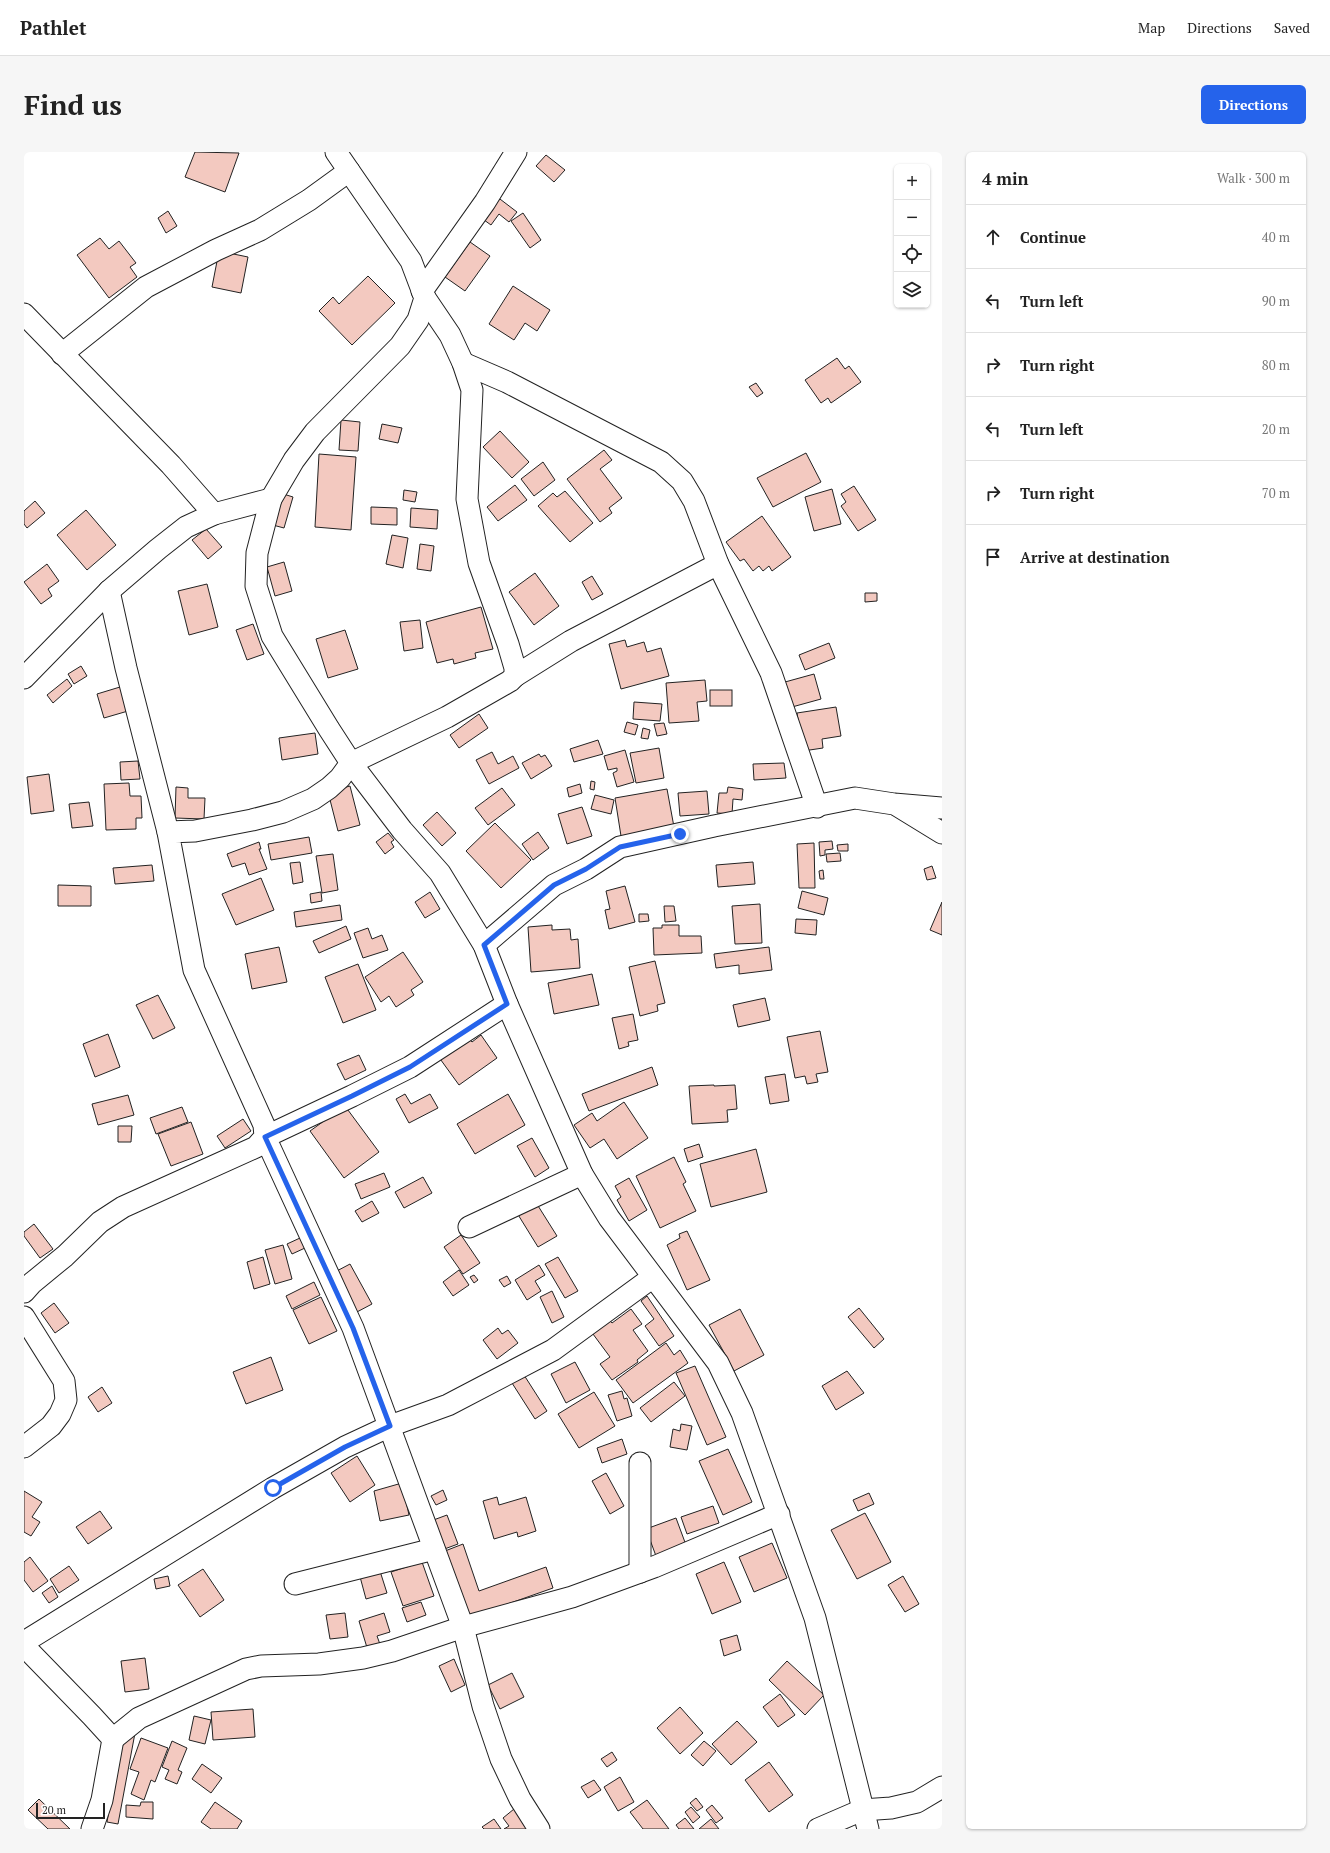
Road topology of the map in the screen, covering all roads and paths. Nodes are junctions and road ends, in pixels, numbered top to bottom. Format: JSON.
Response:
{"nodes":[{"id":1,"x":336,"y":152,"type":"edge"},
{"id":2,"x":516,"y":152,"type":"edge"},
{"id":3,"x":349,"y":171,"type":"junction"},
{"id":4,"x":423,"y":294,"type":"junction"},
{"id":5,"x":24,"y":314,"type":"edge"},
{"id":6,"x":62,"y":354,"type":"junction"},
{"id":7,"x":463,"y":363,"type":"junction"},
{"id":8,"x":271,"y":499,"type":"junction"},
{"id":9,"x":214,"y":514,"type":"junction"},
{"id":10,"x":718,"y":564,"type":"junction"},
{"id":11,"x":109,"y":591,"type":"junction"},
{"id":12,"x":515,"y":676,"type":"junction"},
{"id":13,"x":24,"y":678,"type":"edge"},
{"id":14,"x":351,"y":763,"type":"junction"},
{"id":15,"x":894,"y":804,"type":"junction"},
{"id":16,"x":817,"y":807,"type":"junction"},
{"id":17,"x":942,"y":808,"type":"edge"},
{"id":18,"x":168,"y":832,"type":"junction"},
{"id":19,"x":942,"y":833,"type":"edge"},
{"id":20,"x":484,"y":945,"type":"junction"},
{"id":21,"x":507,"y":1004,"type":"junction"},
{"id":22,"x":265,"y":1137,"type":"junction"},
{"id":23,"x":582,"y":1174,"type":"junction"},
{"id":24,"x":469,"y":1227,"type":"dead end"},
{"id":25,"x":653,"y":1277,"type":"junction"},
{"id":26,"x":24,"y":1292,"type":"edge"},
{"id":27,"x":24,"y":1317,"type":"edge"},
{"id":28,"x":390,"y":1426,"type":"junction"},
{"id":29,"x":24,"y":1447,"type":"edge"},
{"id":30,"x":640,"y":1463,"type":"dead end"},
{"id":31,"x":779,"y":1514,"type":"junction"},
{"id":32,"x":434,"y":1549,"type":"junction"},
{"id":33,"x":640,"y":1572,"type":"junction"},
{"id":34,"x":294,"y":1584,"type":"dead end"},
{"id":35,"x":463,"y":1628,"type":"junction"},
{"id":36,"x":24,"y":1642,"type":"edge"},
{"id":37,"x":24,"y":1646,"type":"edge"},
{"id":38,"x":113,"y":1739,"type":"junction"},
{"id":39,"x":942,"y":1787,"type":"edge"},
{"id":40,"x":865,"y":1819,"type":"edge"},
{"id":41,"x":92,"y":1829,"type":"edge"},
{"id":42,"x":539,"y":1829,"type":"edge"},
{"id":43,"x":818,"y":1829,"type":"edge"}],
"edges":[{"from":1,"to":3,"type":"street"},
{"from":2,"to":4,"type":"street"},
{"from":3,"to":4,"type":"street"},
{"from":3,"to":6,"type":"street"},
{"from":4,"to":7,"type":"street"},
{"from":4,"to":8,"type":"street"},
{"from":5,"to":6,"type":"street"},
{"from":6,"to":9,"type":"street"},
{"from":7,"to":10,"type":"street"},
{"from":7,"to":12,"type":"street"},
{"from":8,"to":9,"type":"street"},
{"from":8,"to":14,"type":"street"},
{"from":9,"to":11,"type":"street"},
{"from":10,"to":12,"type":"street"},
{"from":10,"to":16,"type":"street"},
{"from":11,"to":13,"type":"street"},
{"from":11,"to":18,"type":"street"},
{"from":12,"to":14,"type":"street"},
{"from":14,"to":18,"type":"street"},
{"from":14,"to":20,"type":"street"},
{"from":15,"to":16,"type":"street"},
{"from":15,"to":17,"type":"street"},
{"from":15,"to":19,"type":"street"},
{"from":16,"to":20,"type":"street"},
{"from":18,"to":22,"type":"street"},
{"from":20,"to":21,"type":"street"},
{"from":21,"to":22,"type":"street"},
{"from":21,"to":23,"type":"street"},
{"from":22,"to":26,"type":"street"},
{"from":22,"to":28,"type":"street"},
{"from":23,"to":24,"type":"street"},
{"from":23,"to":25,"type":"street"},
{"from":25,"to":28,"type":"street"},
{"from":25,"to":31,"type":"street"},
{"from":27,"to":29,"type":"street"},
{"from":28,"to":32,"type":"street"},
{"from":28,"to":36,"type":"street"},
{"from":30,"to":33,"type":"street"},
{"from":31,"to":33,"type":"street"},
{"from":31,"to":40,"type":"street"},
{"from":32,"to":34,"type":"street"},
{"from":32,"to":35,"type":"street"},
{"from":33,"to":35,"type":"street"},
{"from":35,"to":38,"type":"street"},
{"from":35,"to":42,"type":"street"},
{"from":37,"to":38,"type":"street"},
{"from":38,"to":41,"type":"street"},
{"from":39,"to":40,"type":"street"},
{"from":40,"to":43,"type":"street"}]}
